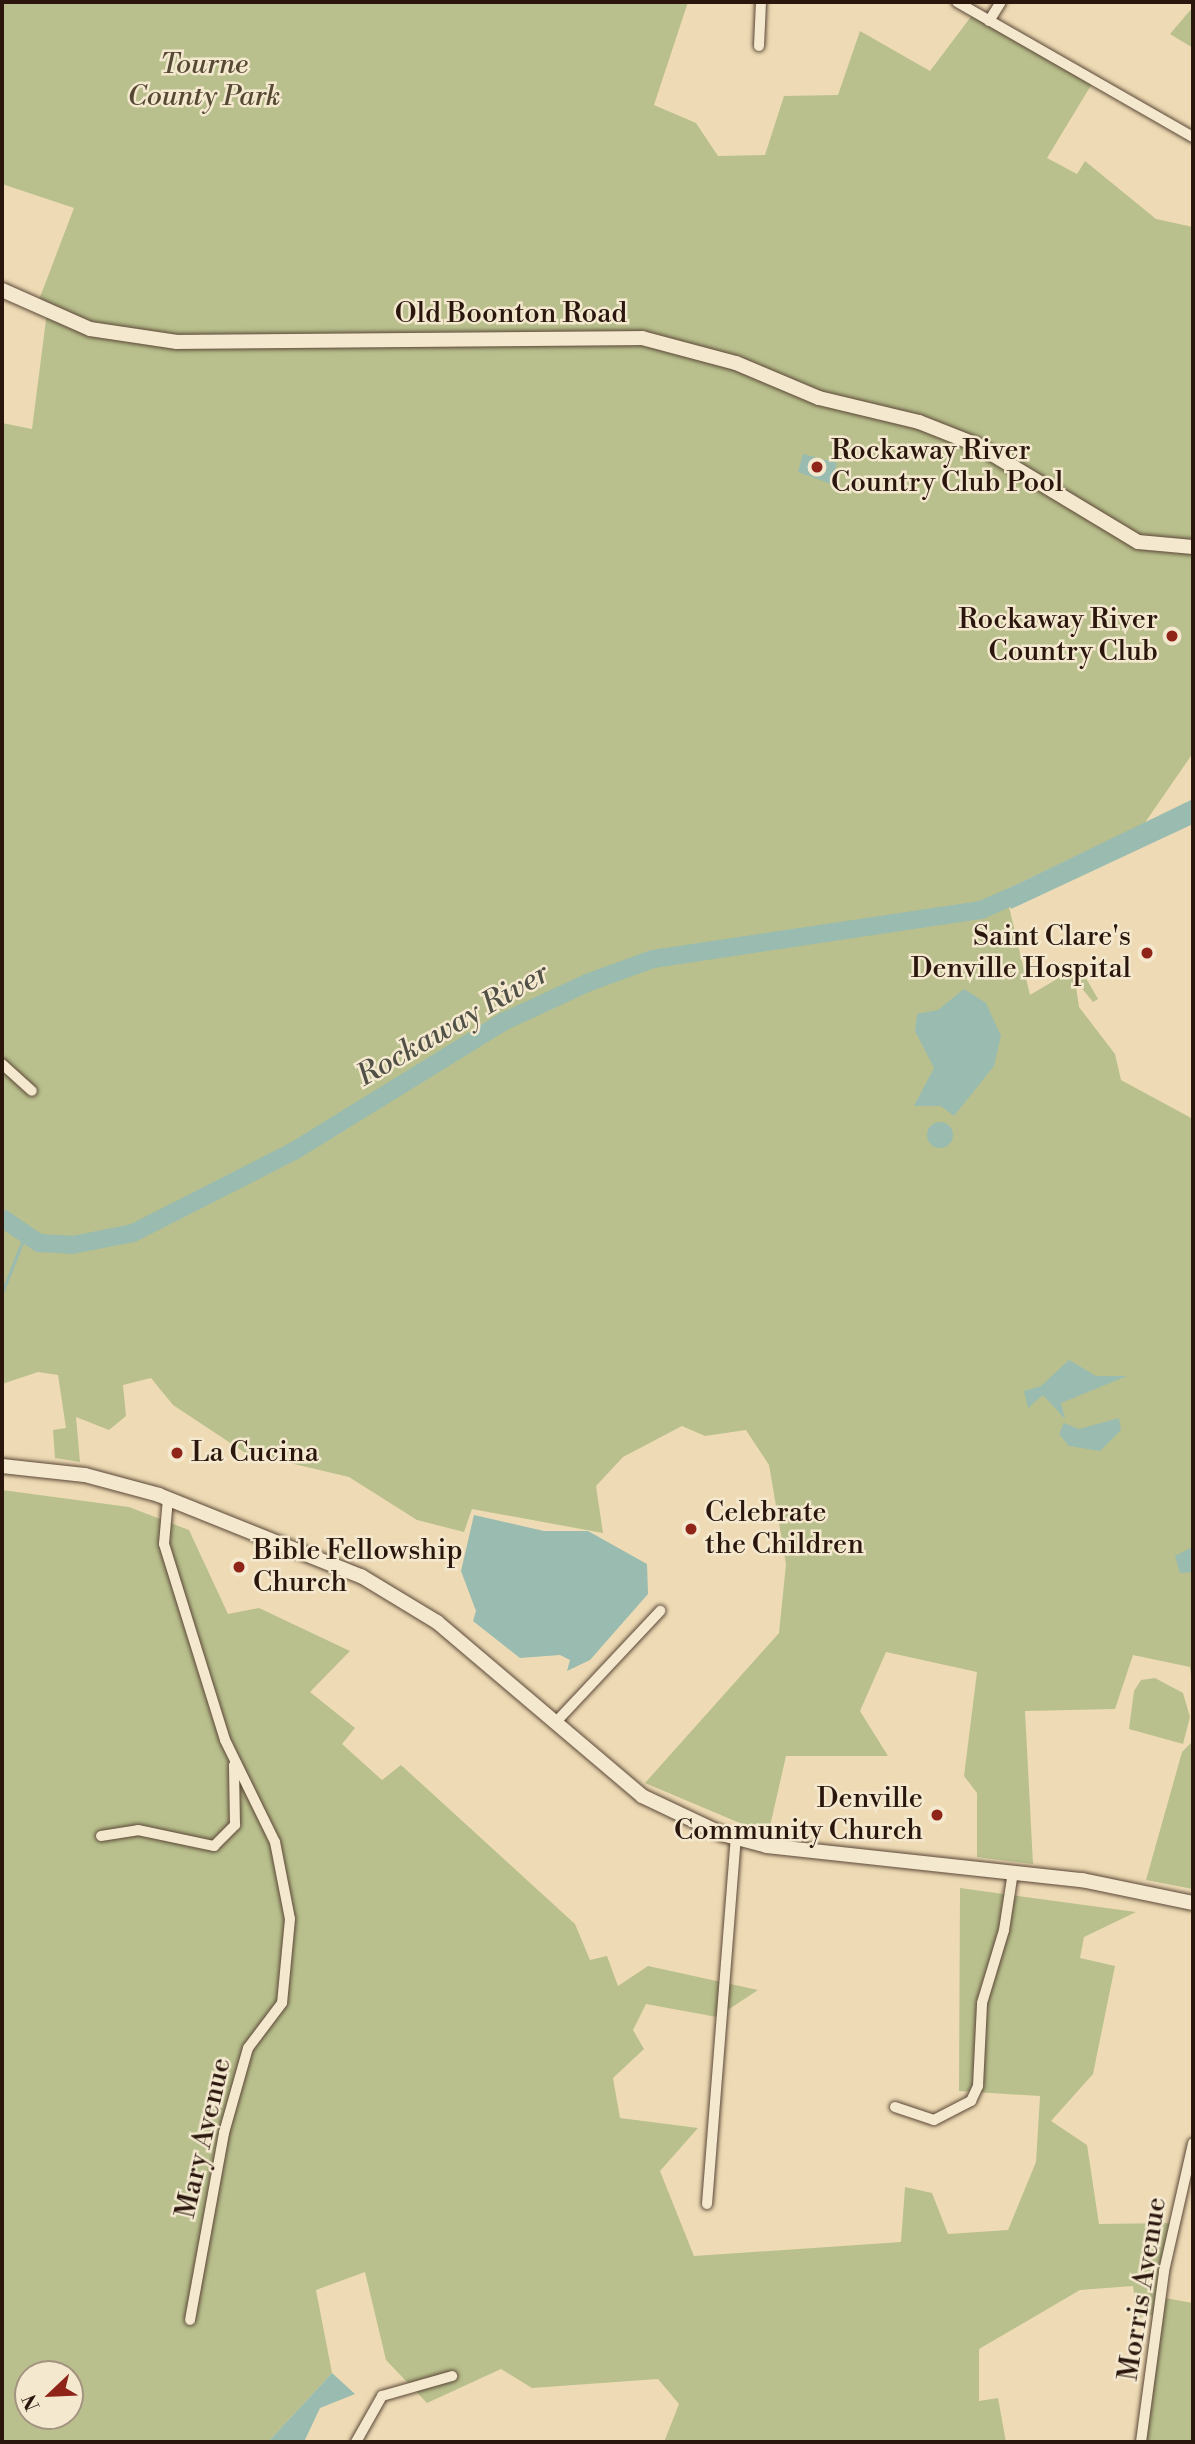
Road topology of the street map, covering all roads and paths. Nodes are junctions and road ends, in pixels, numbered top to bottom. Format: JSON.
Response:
{"nodes":[{"id":1,"x":761,"y":2,"type":"edge"},
{"id":2,"x":957,"y":2,"type":"edge"},
{"id":3,"x":1000,"y":2,"type":"edge"},
{"id":4,"x":989,"y":21,"type":"junction"},
{"id":5,"x":759,"y":46,"type":"dead end"},
{"id":6,"x":1193,"y":137,"type":"edge"},
{"id":7,"x":2,"y":290,"type":"edge"},
{"id":8,"x":1193,"y":547,"type":"edge"},
{"id":9,"x":2,"y":1064,"type":"edge"},
{"id":10,"x":32,"y":1091,"type":"dead end"},
{"id":11,"x":2,"y":1466,"type":"edge"},
{"id":12,"x":169,"y":1498,"type":"junction"},
{"id":13,"x":660,"y":1611,"type":"dead end"},
{"id":14,"x":555,"y":1723,"type":"junction"},
{"id":15,"x":234,"y":1765,"type":"junction"},
{"id":16,"x":102,"y":1836,"type":"dead end"},
{"id":17,"x":736,"y":1838,"type":"junction"},
{"id":18,"x":1013,"y":1872,"type":"junction"},
{"id":19,"x":1193,"y":1903,"type":"edge"},
{"id":20,"x":895,"y":2107,"type":"dead end"},
{"id":21,"x":1193,"y":2143,"type":"edge"},
{"id":22,"x":707,"y":2204,"type":"dead end"},
{"id":23,"x":190,"y":2320,"type":"dead end"},
{"id":24,"x":453,"y":2376,"type":"dead end"},
{"id":25,"x":356,"y":2442,"type":"edge"},
{"id":26,"x":1141,"y":2442,"type":"edge"}],
"edges":[{"from":1,"to":5,"type":"street"},
{"from":2,"to":4,"type":"street"},
{"from":3,"to":4,"type":"street"},
{"from":4,"to":6,"type":"street"},
{"from":7,"to":8,"type":"street","name":"Old Boonton Road"},
{"from":9,"to":10,"type":"street"},
{"from":11,"to":12,"type":"street"},
{"from":12,"to":14,"type":"street"},
{"from":12,"to":15,"type":"street","name":"Mary Avenue"},
{"from":13,"to":14,"type":"street"},
{"from":14,"to":17,"type":"street"},
{"from":15,"to":16,"type":"street"},
{"from":15,"to":23,"type":"street","name":"Mary Avenue"},
{"from":17,"to":18,"type":"street"},
{"from":17,"to":22,"type":"street"},
{"from":18,"to":19,"type":"street"},
{"from":18,"to":20,"type":"street"},
{"from":21,"to":26,"type":"street","name":"Morris Avenue"},
{"from":24,"to":25,"type":"street"}]}
